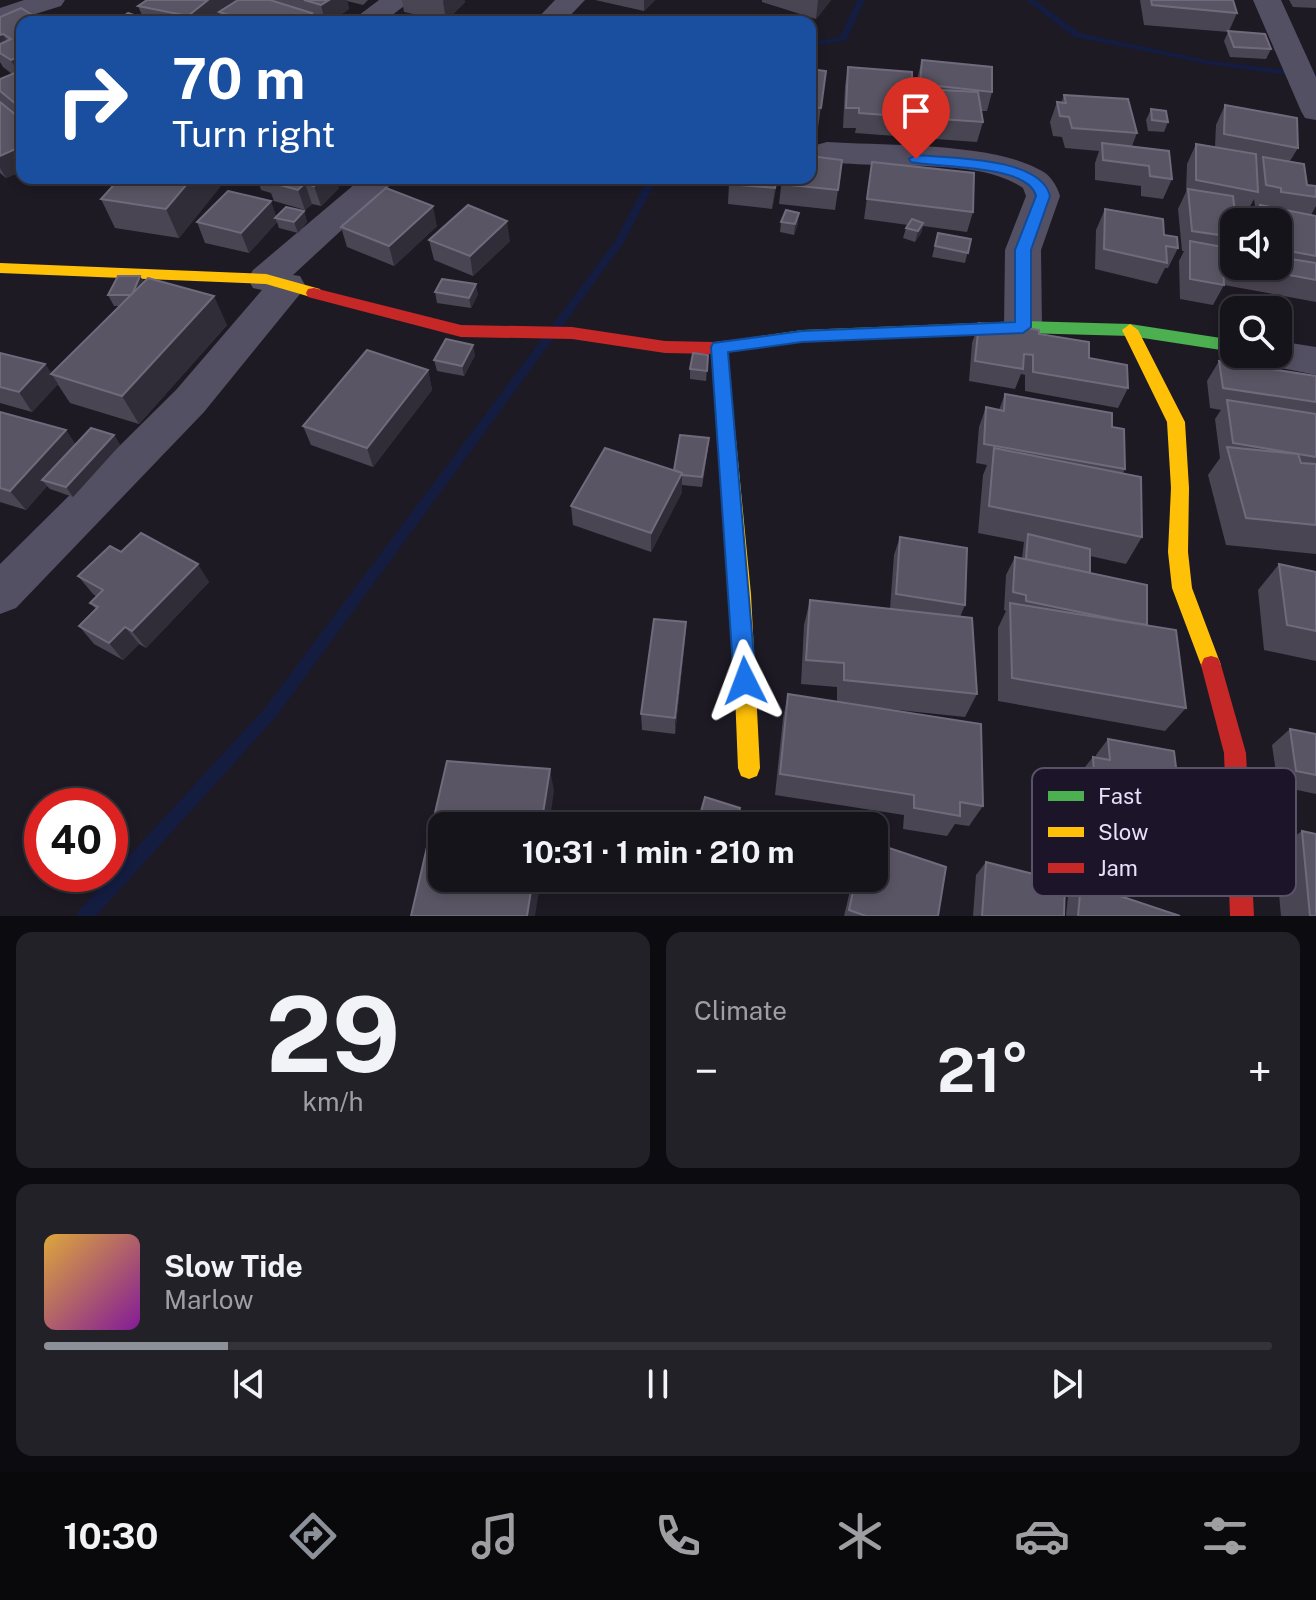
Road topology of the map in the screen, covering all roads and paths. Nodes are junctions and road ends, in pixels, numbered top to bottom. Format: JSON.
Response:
{"nodes":[{"id":1,"x":51,"y":0,"type":"edge"},
{"id":2,"x":398,"y":0,"type":"edge"},
{"id":3,"x":571,"y":0,"type":"edge"},
{"id":4,"x":1267,"y":0,"type":"edge"},
{"id":5,"x":10,"y":14,"type":"edge"},
{"id":6,"x":373,"y":16,"type":"edge"},
{"id":7,"x":554,"y":16,"type":"edge"},
{"id":8,"x":1316,"y":111,"type":"edge"},
{"id":9,"x":827,"y":152,"type":"dead end"},
{"id":10,"x":376,"y":184,"type":"edge"},
{"id":11,"x":0,"y":268,"type":"edge"},
{"id":12,"x":277,"y":282,"type":"junction"},
{"id":13,"x":1023,"y":327,"type":"junction"},
{"id":14,"x":1130,"y":330,"type":"junction"},
{"id":15,"x":1220,"y":344,"type":"edge"},
{"id":16,"x":719,"y":347,"type":"junction"},
{"id":17,"x":1292,"y":357,"type":"edge"},
{"id":18,"x":1316,"y":361,"type":"edge"},
{"id":19,"x":0,"y":594,"type":"edge"},
{"id":20,"x":749,"y":768,"type":"dead end"},
{"id":21,"x":1236,"y":768,"type":"edge"},
{"id":22,"x":1241,"y":896,"type":"edge"},
{"id":23,"x":1242,"y":916,"type":"edge"}],
"edges":[{"from":1,"to":5,"type":"street"},
{"from":2,"to":6,"type":"street"},
{"from":3,"to":7,"type":"street"},
{"from":4,"to":8,"type":"street"},
{"from":9,"to":13,"type":"street"},
{"from":10,"to":12,"type":"street"},
{"from":11,"to":12,"type":"street"},
{"from":12,"to":16,"type":"street"},
{"from":12,"to":19,"type":"street"},
{"from":13,"to":14,"type":"street"},
{"from":13,"to":16,"type":"street"},
{"from":14,"to":15,"type":"street"},
{"from":14,"to":21,"type":"street"},
{"from":16,"to":20,"type":"street"},
{"from":17,"to":18,"type":"street"},
{"from":22,"to":23,"type":"street"}]}
